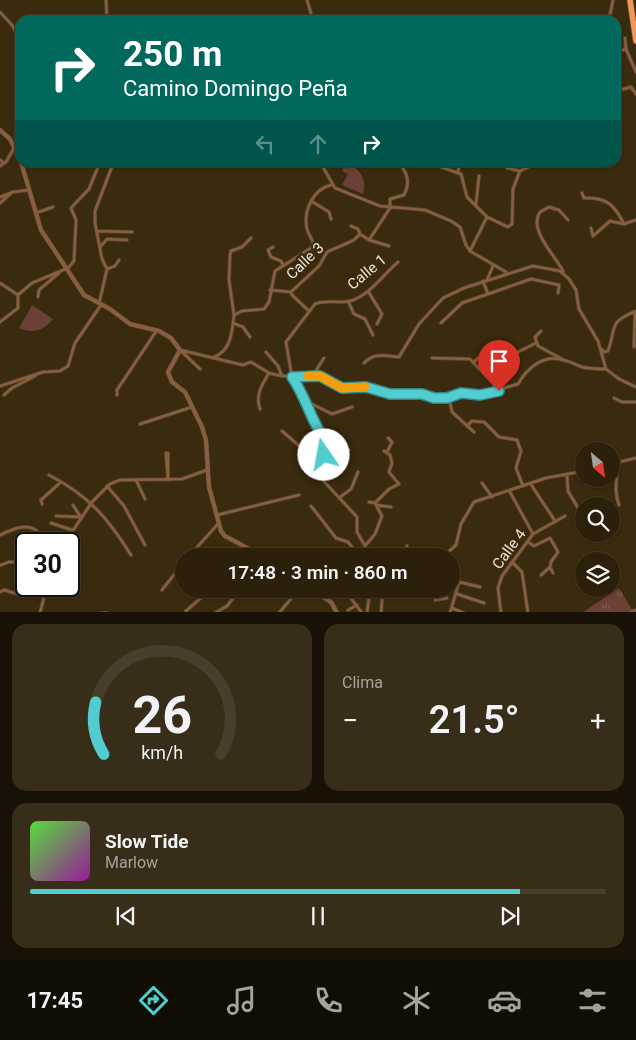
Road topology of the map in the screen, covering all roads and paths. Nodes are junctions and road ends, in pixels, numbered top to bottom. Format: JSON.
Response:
{"nodes":[{"id":1,"x":106,"y":0,"type":"edge"},
{"id":2,"x":307,"y":0,"type":"edge"},
{"id":3,"x":613,"y":0,"type":"edge"},
{"id":4,"x":632,"y":0,"type":"edge"},
{"id":5,"x":0,"y":12,"type":"edge"},
{"id":6,"x":107,"y":15,"type":"edge"},
{"id":7,"x":312,"y":15,"type":"edge"},
{"id":8,"x":610,"y":15,"type":"edge"},
{"id":9,"x":636,"y":18,"type":"edge"},
{"id":10,"x":15,"y":31,"type":"edge"},
{"id":11,"x":625,"y":38,"type":"dead end"},
{"id":12,"x":636,"y":41,"type":"edge"},
{"id":13,"x":626,"y":49,"type":"junction"},
{"id":14,"x":621,"y":50,"type":"edge"},
{"id":15,"x":636,"y":72,"type":"edge"},
{"id":16,"x":621,"y":90,"type":"edge"},
{"id":17,"x":636,"y":94,"type":"edge"},
{"id":18,"x":0,"y":130,"type":"edge"},
{"id":19,"x":15,"y":148,"type":"joint"},
{"id":20,"x":0,"y":160,"type":"edge"},
{"id":21,"x":4,"y":163,"type":"junction"},
{"id":22,"x":0,"y":166,"type":"edge"},
{"id":23,"x":22,"y":167,"type":"edge"},
{"id":24,"x":98,"y":167,"type":"edge"},
{"id":25,"x":112,"y":167,"type":"edge"},
{"id":26,"x":324,"y":167,"type":"edge"},
{"id":27,"x":401,"y":167,"type":"edge"},
{"id":28,"x":442,"y":167,"type":"edge"},
{"id":29,"x":459,"y":167,"type":"edge"},
{"id":30,"x":507,"y":167,"type":"edge"},
{"id":31,"x":528,"y":167,"type":"edge"},
{"id":32,"x":520,"y":171,"type":"junction"},
{"id":33,"x":458,"y":172,"type":"junction"},
{"id":34,"x":480,"y":176,"type":"dead end"},
{"id":35,"x":332,"y":185,"type":"junction"},
{"id":36,"x":30,"y":190,"type":"junction"},
{"id":37,"x":13,"y":192,"type":"junction"},
{"id":38,"x":582,"y":193,"type":"dead end"},
{"id":39,"x":0,"y":196,"type":"edge"},
{"id":40,"x":311,"y":201,"type":"junction"},
{"id":41,"x":0,"y":202,"type":"edge"},
{"id":42,"x":476,"y":205,"type":"junction"},
{"id":43,"x":53,"y":207,"type":"dead end"},
{"id":44,"x":390,"y":208,"type":"junction"},
{"id":45,"x":36,"y":213,"type":"junction"},
{"id":46,"x":487,"y":217,"type":"junction"},
{"id":47,"x":331,"y":219,"type":"dead end"},
{"id":48,"x":568,"y":220,"type":"dead end"},
{"id":49,"x":636,"y":220,"type":"edge"},
{"id":50,"x":624,"y":224,"type":"junction"},
{"id":51,"x":351,"y":226,"type":"dead end"},
{"id":52,"x":592,"y":228,"type":"dead end"},
{"id":53,"x":97,"y":231,"type":"junction"},
{"id":54,"x":132,"y":232,"type":"dead end"},
{"id":55,"x":360,"y":234,"type":"junction"},
{"id":56,"x":251,"y":238,"type":"dead end"},
{"id":57,"x":128,"y":240,"type":"dead end"},
{"id":58,"x":369,"y":240,"type":"junction"},
{"id":59,"x":389,"y":246,"type":"dead end"},
{"id":60,"x":100,"y":247,"type":"junction"},
{"id":61,"x":273,"y":247,"type":"dead end"},
{"id":62,"x":470,"y":251,"type":"junction"},
{"id":63,"x":119,"y":260,"type":"dead end"},
{"id":64,"x":398,"y":262,"type":"dead end"},
{"id":65,"x":283,"y":265,"type":"junction"},
{"id":66,"x":493,"y":266,"type":"junction"},
{"id":67,"x":68,"y":268,"type":"junction"},
{"id":68,"x":107,"y":269,"type":"junction"},
{"id":69,"x":62,"y":270,"type":"junction"},
{"id":70,"x":508,"y":272,"type":"junction"},
{"id":71,"x":564,"y":272,"type":"junction"},
{"id":72,"x":485,"y":280,"type":"junction"},
{"id":73,"x":0,"y":283,"type":"edge"},
{"id":74,"x":270,"y":290,"type":"junction"},
{"id":75,"x":368,"y":290,"type":"junction"},
{"id":76,"x":291,"y":292,"type":"junction"},
{"id":77,"x":558,"y":293,"type":"dead end"},
{"id":78,"x":488,"y":294,"type":"junction"},
{"id":79,"x":18,"y":295,"type":"junction"},
{"id":80,"x":38,"y":298,"type":"dead end"},
{"id":81,"x":348,"y":301,"type":"junction"},
{"id":82,"x":100,"y":304,"type":"junction"},
{"id":83,"x":309,"y":311,"type":"junction"},
{"id":84,"x":636,"y":312,"type":"edge"},
{"id":85,"x":234,"y":315,"type":"junction"},
{"id":86,"x":0,"y":322,"type":"edge"},
{"id":87,"x":233,"y":323,"type":"junction"},
{"id":88,"x":441,"y":323,"type":"dead end"},
{"id":89,"x":377,"y":324,"type":"dead end"},
{"id":90,"x":156,"y":330,"type":"junction"},
{"id":91,"x":541,"y":331,"type":"dead end"},
{"id":92,"x":373,"y":335,"type":"dead end"},
{"id":93,"x":250,"y":337,"type":"dead end"},
{"id":94,"x":536,"y":343,"type":"junction"},
{"id":95,"x":492,"y":345,"type":"dead end"},
{"id":96,"x":634,"y":347,"type":"dead end"},
{"id":97,"x":600,"y":348,"type":"junction"},
{"id":98,"x":180,"y":350,"type":"junction"},
{"id":99,"x":266,"y":352,"type":"dead end"},
{"id":100,"x":210,"y":357,"type":"junction"},
{"id":101,"x":324,"y":358,"type":"dead end"},
{"id":102,"x":432,"y":358,"type":"dead end"},
{"id":103,"x":513,"y":359,"type":"dead end"},
{"id":104,"x":563,"y":360,"type":"junction"},
{"id":105,"x":474,"y":362,"type":"junction"},
{"id":106,"x":364,"y":363,"type":"dead end"},
{"id":107,"x":200,"y":369,"type":"dead end"},
{"id":108,"x":606,"y":369,"type":"junction"},
{"id":109,"x":269,"y":373,"type":"junction"},
{"id":110,"x":39,"y":374,"type":"junction"},
{"id":111,"x":282,"y":376,"type":"junction"},
{"id":112,"x":313,"y":376,"type":"junction"},
{"id":113,"x":292,"y":377,"type":"junction"},
{"id":114,"x":0,"y":386,"type":"edge"},
{"id":115,"x":636,"y":387,"type":"edge"},
{"id":116,"x":499,"y":391,"type":"junction"},
{"id":117,"x":4,"y":395,"type":"dead end"},
{"id":118,"x":117,"y":395,"type":"dead end"},
{"id":119,"x":449,"y":397,"type":"junction"},
{"id":120,"x":614,"y":398,"type":"dead end"},
{"id":121,"x":306,"y":401,"type":"junction"},
{"id":122,"x":636,"y":402,"type":"edge"},
{"id":123,"x":192,"y":407,"type":"junction"},
{"id":124,"x":352,"y":407,"type":"dead end"},
{"id":125,"x":260,"y":409,"type":"dead end"},
{"id":126,"x":140,"y":424,"type":"dead end"},
{"id":127,"x":467,"y":426,"type":"junction"},
{"id":128,"x":282,"y":431,"type":"dead end"},
{"id":129,"x":474,"y":432,"type":"dead end"},
{"id":130,"x":388,"y":438,"type":"dead end"},
{"id":131,"x":349,"y":450,"type":"dead end"},
{"id":132,"x":167,"y":453,"type":"dead end"},
{"id":133,"x":324,"y":455,"type":"junction"},
{"id":134,"x":636,"y":458,"type":"edge"},
{"id":135,"x":620,"y":462,"type":"edge"},
{"id":136,"x":207,"y":470,"type":"junction"},
{"id":137,"x":358,"y":472,"type":"dead end"},
{"id":138,"x":575,"y":474,"type":"edge"},
{"id":139,"x":49,"y":475,"type":"dead end"},
{"id":140,"x":567,"y":476,"type":"junction"},
{"id":141,"x":136,"y":480,"type":"junction"},
{"id":142,"x":168,"y":480,"type":"junction"},
{"id":143,"x":61,"y":482,"type":"junction"},
{"id":144,"x":482,"y":483,"type":"dead end"},
{"id":145,"x":530,"y":483,"type":"junction"},
{"id":146,"x":107,"y":486,"type":"junction"},
{"id":147,"x":523,"y":486,"type":"junction"},
{"id":148,"x":510,"y":492,"type":"junction"},
{"id":149,"x":299,"y":494,"type":"dead end"},
{"id":150,"x":492,"y":497,"type":"junction"},
{"id":151,"x":339,"y":498,"type":"junction"},
{"id":152,"x":145,"y":499,"type":"dead end"},
{"id":153,"x":92,"y":502,"type":"junction"},
{"id":154,"x":368,"y":502,"type":"dead end"},
{"id":155,"x":575,"y":503,"type":"edge"},
{"id":156,"x":42,"y":504,"type":"dead end"},
{"id":157,"x":376,"y":504,"type":"junction"},
{"id":158,"x":73,"y":505,"type":"dead end"},
{"id":159,"x":311,"y":506,"type":"dead end"},
{"id":160,"x":391,"y":507,"type":"dead end"},
{"id":161,"x":217,"y":515,"type":"junction"},
{"id":162,"x":56,"y":516,"type":"dead end"},
{"id":163,"x":566,"y":516,"type":"dead end"},
{"id":164,"x":81,"y":517,"type":"junction"},
{"id":165,"x":555,"y":521,"type":"junction"},
{"id":166,"x":51,"y":523,"type":"dead end"},
{"id":167,"x":218,"y":524,"type":"junction"},
{"id":168,"x":72,"y":530,"type":"joint"},
{"id":169,"x":37,"y":532,"type":"edge"},
{"id":170,"x":533,"y":534,"type":"junction"},
{"id":171,"x":0,"y":535,"type":"edge"},
{"id":172,"x":527,"y":541,"type":"junction"},
{"id":173,"x":145,"y":545,"type":"dead end"},
{"id":174,"x":365,"y":546,"type":"joint"},
{"id":175,"x":196,"y":548,"type":"edge"},
{"id":176,"x":246,"y":548,"type":"edge"},
{"id":177,"x":353,"y":548,"type":"edge"},
{"id":178,"x":453,"y":548,"type":"edge"},
{"id":179,"x":132,"y":555,"type":"dead end"},
{"id":180,"x":15,"y":562,"type":"edge"},
{"id":181,"x":512,"y":562,"type":"junction"},
{"id":182,"x":0,"y":565,"type":"edge"},
{"id":183,"x":550,"y":567,"type":"junction"},
{"id":184,"x":175,"y":573,"type":"edge"},
{"id":185,"x":553,"y":573,"type":"dead end"},
{"id":186,"x":541,"y":575,"type":"dead end"},
{"id":187,"x":460,"y":582,"type":"edge"},
{"id":188,"x":480,"y":587,"type":"dead end"},
{"id":189,"x":162,"y":590,"type":"dead end"},
{"id":190,"x":0,"y":592,"type":"edge"},
{"id":191,"x":15,"y":593,"type":"edge"},
{"id":192,"x":460,"y":595,"type":"edge"},
{"id":193,"x":44,"y":597,"type":"edge"},
{"id":194,"x":200,"y":598,"type":"edge"},
{"id":195,"x":233,"y":598,"type":"edge"},
{"id":196,"x":291,"y":598,"type":"edge"},
{"id":197,"x":324,"y":598,"type":"edge"},
{"id":198,"x":352,"y":598,"type":"edge"},
{"id":199,"x":369,"y":598,"type":"edge"},
{"id":200,"x":383,"y":598,"type":"edge"},
{"id":201,"x":435,"y":598,"type":"edge"},
{"id":202,"x":447,"y":598,"type":"dead end"},
{"id":203,"x":456,"y":598,"type":"edge"},
{"id":204,"x":484,"y":603,"type":"dead end"},
{"id":205,"x":357,"y":605,"type":"junction"},
{"id":206,"x":452,"y":608,"type":"junction"},
{"id":207,"x":348,"y":610,"type":"dead end"},
{"id":208,"x":636,"y":610,"type":"edge"},
{"id":209,"x":186,"y":611,"type":"dead end"},
{"id":210,"x":40,"y":612,"type":"edge"},
{"id":211,"x":102,"y":612,"type":"edge"},
{"id":212,"x":107,"y":612,"type":"edge"},
{"id":213,"x":215,"y":612,"type":"edge"},
{"id":214,"x":279,"y":612,"type":"edge"},
{"id":215,"x":336,"y":612,"type":"edge"},
{"id":216,"x":362,"y":612,"type":"edge"},
{"id":217,"x":367,"y":612,"type":"edge"},
{"id":218,"x":381,"y":612,"type":"edge"},
{"id":219,"x":450,"y":612,"type":"edge"},
{"id":220,"x":464,"y":612,"type":"edge"},
{"id":221,"x":501,"y":612,"type":"edge"},
{"id":222,"x":528,"y":612,"type":"edge"},
{"id":223,"x":629,"y":612,"type":"edge"}],
"edges":[{"from":1,"to":6,"type":"street"},
{"from":2,"to":7,"type":"street"},
{"from":3,"to":8,"type":"street"},
{"from":4,"to":9,"type":"highway"},
{"from":4,"to":12,"type":"highway"},
{"from":5,"to":10,"type":"street"},
{"from":11,"to":13,"type":"street"},
{"from":13,"to":14,"type":"street"},
{"from":13,"to":15,"type":"street"},
{"from":16,"to":17,"type":"street"},
{"from":18,"to":19,"type":"street"},
{"from":19,"to":21,"type":"street"},
{"from":20,"to":21,"type":"street"},
{"from":21,"to":22,"type":"street"},
{"from":23,"to":36,"type":"street"},
{"from":24,"to":67,"type":"street"},
{"from":25,"to":53,"type":"street"},
{"from":26,"to":35,"type":"street"},
{"from":27,"to":44,"type":"street"},
{"from":28,"to":33,"type":"street"},
{"from":29,"to":33,"type":"street"},
{"from":30,"to":32,"type":"street"},
{"from":31,"to":32,"type":"street"},
{"from":32,"to":46,"type":"street"},
{"from":33,"to":42,"type":"street"},
{"from":34,"to":42,"type":"street"},
{"from":35,"to":40,"type":"street"},
{"from":35,"to":44,"type":"street"},
{"from":36,"to":37,"type":"street"},
{"from":36,"to":45,"type":"street"},
{"from":37,"to":39,"type":"street"},
{"from":37,"to":41,"type":"street"},
{"from":38,"to":50,"type":"street"},
{"from":40,"to":47,"type":"street"},
{"from":40,"to":65,"type":"street"},
{"from":42,"to":46,"type":"street"},
{"from":43,"to":45,"type":"street"},
{"from":44,"to":58,"type":"street"},
{"from":44,"to":62,"type":"street"},
{"from":45,"to":67,"type":"street"},
{"from":46,"to":62,"type":"street"},
{"from":48,"to":71,"type":"street"},
{"from":49,"to":50,"type":"street"},
{"from":50,"to":52,"type":"street"},
{"from":51,"to":55,"type":"street"},
{"from":53,"to":54,"type":"street"},
{"from":53,"to":60,"type":"street"},
{"from":55,"to":58,"type":"street"},
{"from":55,"to":76,"type":"street","name":"Calle 3"},
{"from":56,"to":85,"type":"street"},
{"from":57,"to":60,"type":"street"},
{"from":58,"to":59,"type":"street"},
{"from":60,"to":68,"type":"street"},
{"from":61,"to":65,"type":"street"},
{"from":62,"to":66,"type":"street"},
{"from":63,"to":68,"type":"street"},
{"from":64,"to":75,"type":"street","name":"Calle 1"},
{"from":65,"to":74,"type":"street"},
{"from":66,"to":70,"type":"street"},
{"from":66,"to":72,"type":"street"},
{"from":67,"to":69,"type":"street"},
{"from":67,"to":82,"type":"street"},
{"from":68,"to":82,"type":"street"},
{"from":69,"to":79,"type":"street"},
{"from":69,"to":80,"type":"street"},
{"from":70,"to":71,"type":"street"},
{"from":70,"to":72,"type":"street"},
{"from":71,"to":97,"type":"street"},
{"from":72,"to":78,"type":"street"},
{"from":72,"to":106,"type":"street"},
{"from":73,"to":79,"type":"street"},
{"from":74,"to":76,"type":"street","name":"Calle 3"},
{"from":74,"to":85,"type":"street"},
{"from":75,"to":81,"type":"street","name":"Calle 1"},
{"from":75,"to":89,"type":"street"},
{"from":76,"to":83,"type":"street","name":"Calle 3"},
{"from":77,"to":78,"type":"street"},
{"from":78,"to":88,"type":"street"},
{"from":79,"to":86,"type":"street"},
{"from":81,"to":83,"type":"street","name":"Calle 1"},
{"from":81,"to":92,"type":"street"},
{"from":82,"to":90,"type":"street"},
{"from":82,"to":110,"type":"street"},
{"from":83,"to":113,"type":"street"},
{"from":84,"to":96,"type":"street"},
{"from":84,"to":97,"type":"street"},
{"from":85,"to":87,"type":"street"},
{"from":87,"to":93,"type":"street"},
{"from":87,"to":100,"type":"street"},
{"from":90,"to":98,"type":"street"},
{"from":90,"to":118,"type":"street"},
{"from":91,"to":94,"type":"street"},
{"from":94,"to":103,"type":"street"},
{"from":94,"to":104,"type":"street"},
{"from":95,"to":105,"type":"street"},
{"from":97,"to":108,"type":"street"},
{"from":98,"to":100,"type":"street"},
{"from":98,"to":107,"type":"street"},
{"from":98,"to":123,"type":"street"},
{"from":99,"to":111,"type":"street"},
{"from":100,"to":109,"type":"street"},
{"from":101,"to":112,"type":"street"},
{"from":102,"to":105,"type":"street"},
{"from":104,"to":108,"type":"street"},
{"from":104,"to":116,"type":"street"},
{"from":105,"to":116,"type":"street"},
{"from":108,"to":115,"type":"street"},
{"from":109,"to":111,"type":"street"},
{"from":109,"to":125,"type":"street"},
{"from":110,"to":114,"type":"street"},
{"from":110,"to":117,"type":"street"},
{"from":111,"to":113,"type":"street"},
{"from":112,"to":113,"type":"street"},
{"from":112,"to":119,"type":"street"},
{"from":113,"to":121,"type":"street"},
{"from":116,"to":119,"type":"street"},
{"from":119,"to":127,"type":"street"},
{"from":120,"to":122,"type":"street"},
{"from":121,"to":124,"type":"street"},
{"from":121,"to":133,"type":"street"},
{"from":123,"to":126,"type":"street"},
{"from":123,"to":136,"type":"street"},
{"from":127,"to":129,"type":"street"},
{"from":127,"to":147,"type":"street"},
{"from":128,"to":133,"type":"street"},
{"from":130,"to":157,"type":"street"},
{"from":131,"to":133,"type":"street"},
{"from":132,"to":142,"type":"street"},
{"from":133,"to":151,"type":"street"},
{"from":134,"to":135,"type":"street"},
{"from":136,"to":142,"type":"street"},
{"from":136,"to":161,"type":"street"},
{"from":137,"to":151,"type":"street"},
{"from":138,"to":140,"type":"street"},
{"from":139,"to":143,"type":"street"},
{"from":140,"to":145,"type":"street"},
{"from":140,"to":155,"type":"street"},
{"from":141,"to":142,"type":"street"},
{"from":141,"to":146,"type":"street"},
{"from":141,"to":152,"type":"street"},
{"from":143,"to":153,"type":"street"},
{"from":143,"to":156,"type":"street"},
{"from":144,"to":150,"type":"street"},
{"from":145,"to":147,"type":"street"},
{"from":145,"to":165,"type":"street"},
{"from":146,"to":153,"type":"street"},
{"from":146,"to":173,"type":"street"},
{"from":147,"to":148,"type":"street"},
{"from":148,"to":150,"type":"street"},
{"from":148,"to":170,"type":"street"},
{"from":149,"to":161,"type":"street"},
{"from":150,"to":178,"type":"street"},
{"from":151,"to":174,"type":"street"},
{"from":153,"to":164,"type":"street"},
{"from":153,"to":179,"type":"street"},
{"from":154,"to":157,"type":"street"},
{"from":157,"to":160,"type":"street"},
{"from":157,"to":174,"type":"street"},
{"from":158,"to":164,"type":"street"},
{"from":159,"to":177,"type":"street"},
{"from":161,"to":167,"type":"street"},
{"from":162,"to":164,"type":"street"},
{"from":163,"to":165,"type":"street","name":"Calle 4"},
{"from":164,"to":168,"type":"street"},
{"from":165,"to":170,"type":"street","name":"Calle 4"},
{"from":166,"to":168,"type":"street"},
{"from":167,"to":175,"type":"street"},
{"from":167,"to":176,"type":"street"},
{"from":169,"to":171,"type":"street"},
{"from":170,"to":172,"type":"street","name":"Calle 4"},
{"from":172,"to":181,"type":"street","name":"Calle 4"},
{"from":172,"to":183,"type":"street"},
{"from":180,"to":182,"type":"street"},
{"from":181,"to":221,"type":"street","name":"Calle 4"},
{"from":181,"to":222,"type":"street"},
{"from":183,"to":185,"type":"street"},
{"from":183,"to":186,"type":"street"},
{"from":184,"to":189,"type":"street"},
{"from":187,"to":188,"type":"street"},
{"from":190,"to":191,"type":"street"},
{"from":192,"to":204,"type":"street"},
{"from":193,"to":210,"type":"street"},
{"from":194,"to":209,"type":"street"},
{"from":195,"to":213,"type":"street"},
{"from":196,"to":214,"type":"street"},
{"from":197,"to":215,"type":"street"},
{"from":198,"to":205,"type":"street"},
{"from":199,"to":217,"type":"street"},
{"from":200,"to":218,"type":"street"},
{"from":201,"to":202,"type":"street"},
{"from":203,"to":206,"type":"street"},
{"from":205,"to":207,"type":"street"},
{"from":205,"to":216,"type":"street"},
{"from":206,"to":219,"type":"street"},
{"from":206,"to":220,"type":"street"},
{"from":208,"to":223,"type":"street"},
{"from":211,"to":212,"type":"street"}]}
